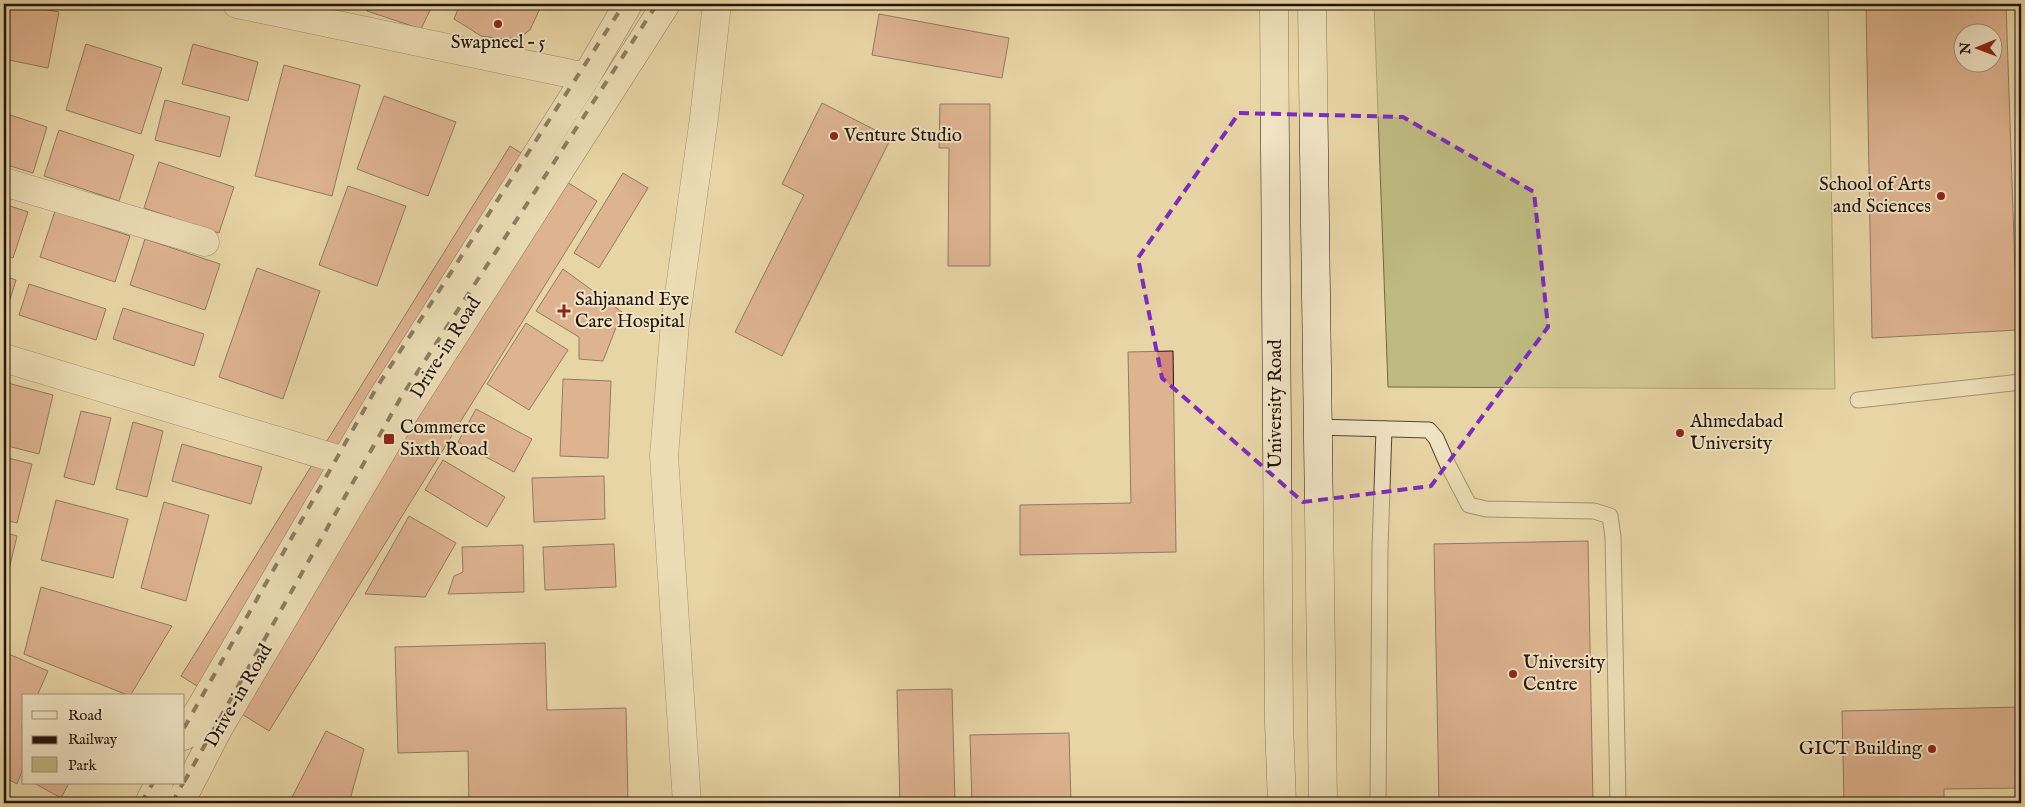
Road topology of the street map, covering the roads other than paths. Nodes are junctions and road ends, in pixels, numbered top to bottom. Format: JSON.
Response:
{"nodes":[{"id":1,"x":237,"y":4,"type":"edge"},
{"id":2,"x":628,"y":4,"type":"edge"},
{"id":3,"x":666,"y":4,"type":"edge"},
{"id":4,"x":717,"y":4,"type":"edge"},
{"id":5,"x":1274,"y":4,"type":"edge"},
{"id":6,"x":1312,"y":4,"type":"edge"},
{"id":7,"x":586,"y":78,"type":"junction"},
{"id":8,"x":4,"y":182,"type":"edge"},
{"id":9,"x":205,"y":242,"type":"dead end"},
{"id":10,"x":4,"y":358,"type":"edge"},
{"id":11,"x":2021,"y":382,"type":"edge"},
{"id":12,"x":1858,"y":400,"type":"dead end"},
{"id":13,"x":1316,"y":427,"type":"junction"},
{"id":14,"x":1384,"y":429,"type":"junction"},
{"id":15,"x":344,"y":461,"type":"junction"},
{"id":16,"x":185,"y":734,"type":"edge"},
{"id":17,"x":158,"y":784,"type":"edge"},
{"id":18,"x":149,"y":803,"type":"edge"},
{"id":19,"x":180,"y":803,"type":"edge"},
{"id":20,"x":687,"y":803,"type":"edge"},
{"id":21,"x":1282,"y":803,"type":"edge"},
{"id":22,"x":1323,"y":803,"type":"edge"},
{"id":23,"x":1378,"y":803,"type":"edge"},
{"id":24,"x":1618,"y":803,"type":"edge"}],
"edges":[{"from":1,"to":7,"type":"street"},
{"from":2,"to":7,"type":"street","name":"Drive-in Road"},
{"from":3,"to":19,"type":"street","name":"Drive-in Road"},
{"from":4,"to":20,"type":"street"},
{"from":5,"to":21,"type":"street","name":"University Road"},
{"from":6,"to":13,"type":"street"},
{"from":7,"to":15,"type":"street","name":"Drive-in Road"},
{"from":8,"to":9,"type":"street"},
{"from":10,"to":15,"type":"street"},
{"from":11,"to":12,"type":"lane"},
{"from":13,"to":14,"type":"lane"},
{"from":13,"to":22,"type":"street"},
{"from":14,"to":23,"type":"lane"},
{"from":14,"to":24,"type":"lane"},
{"from":15,"to":16,"type":"street","name":"Drive-in Road"},
{"from":17,"to":18,"type":"street"}]}
